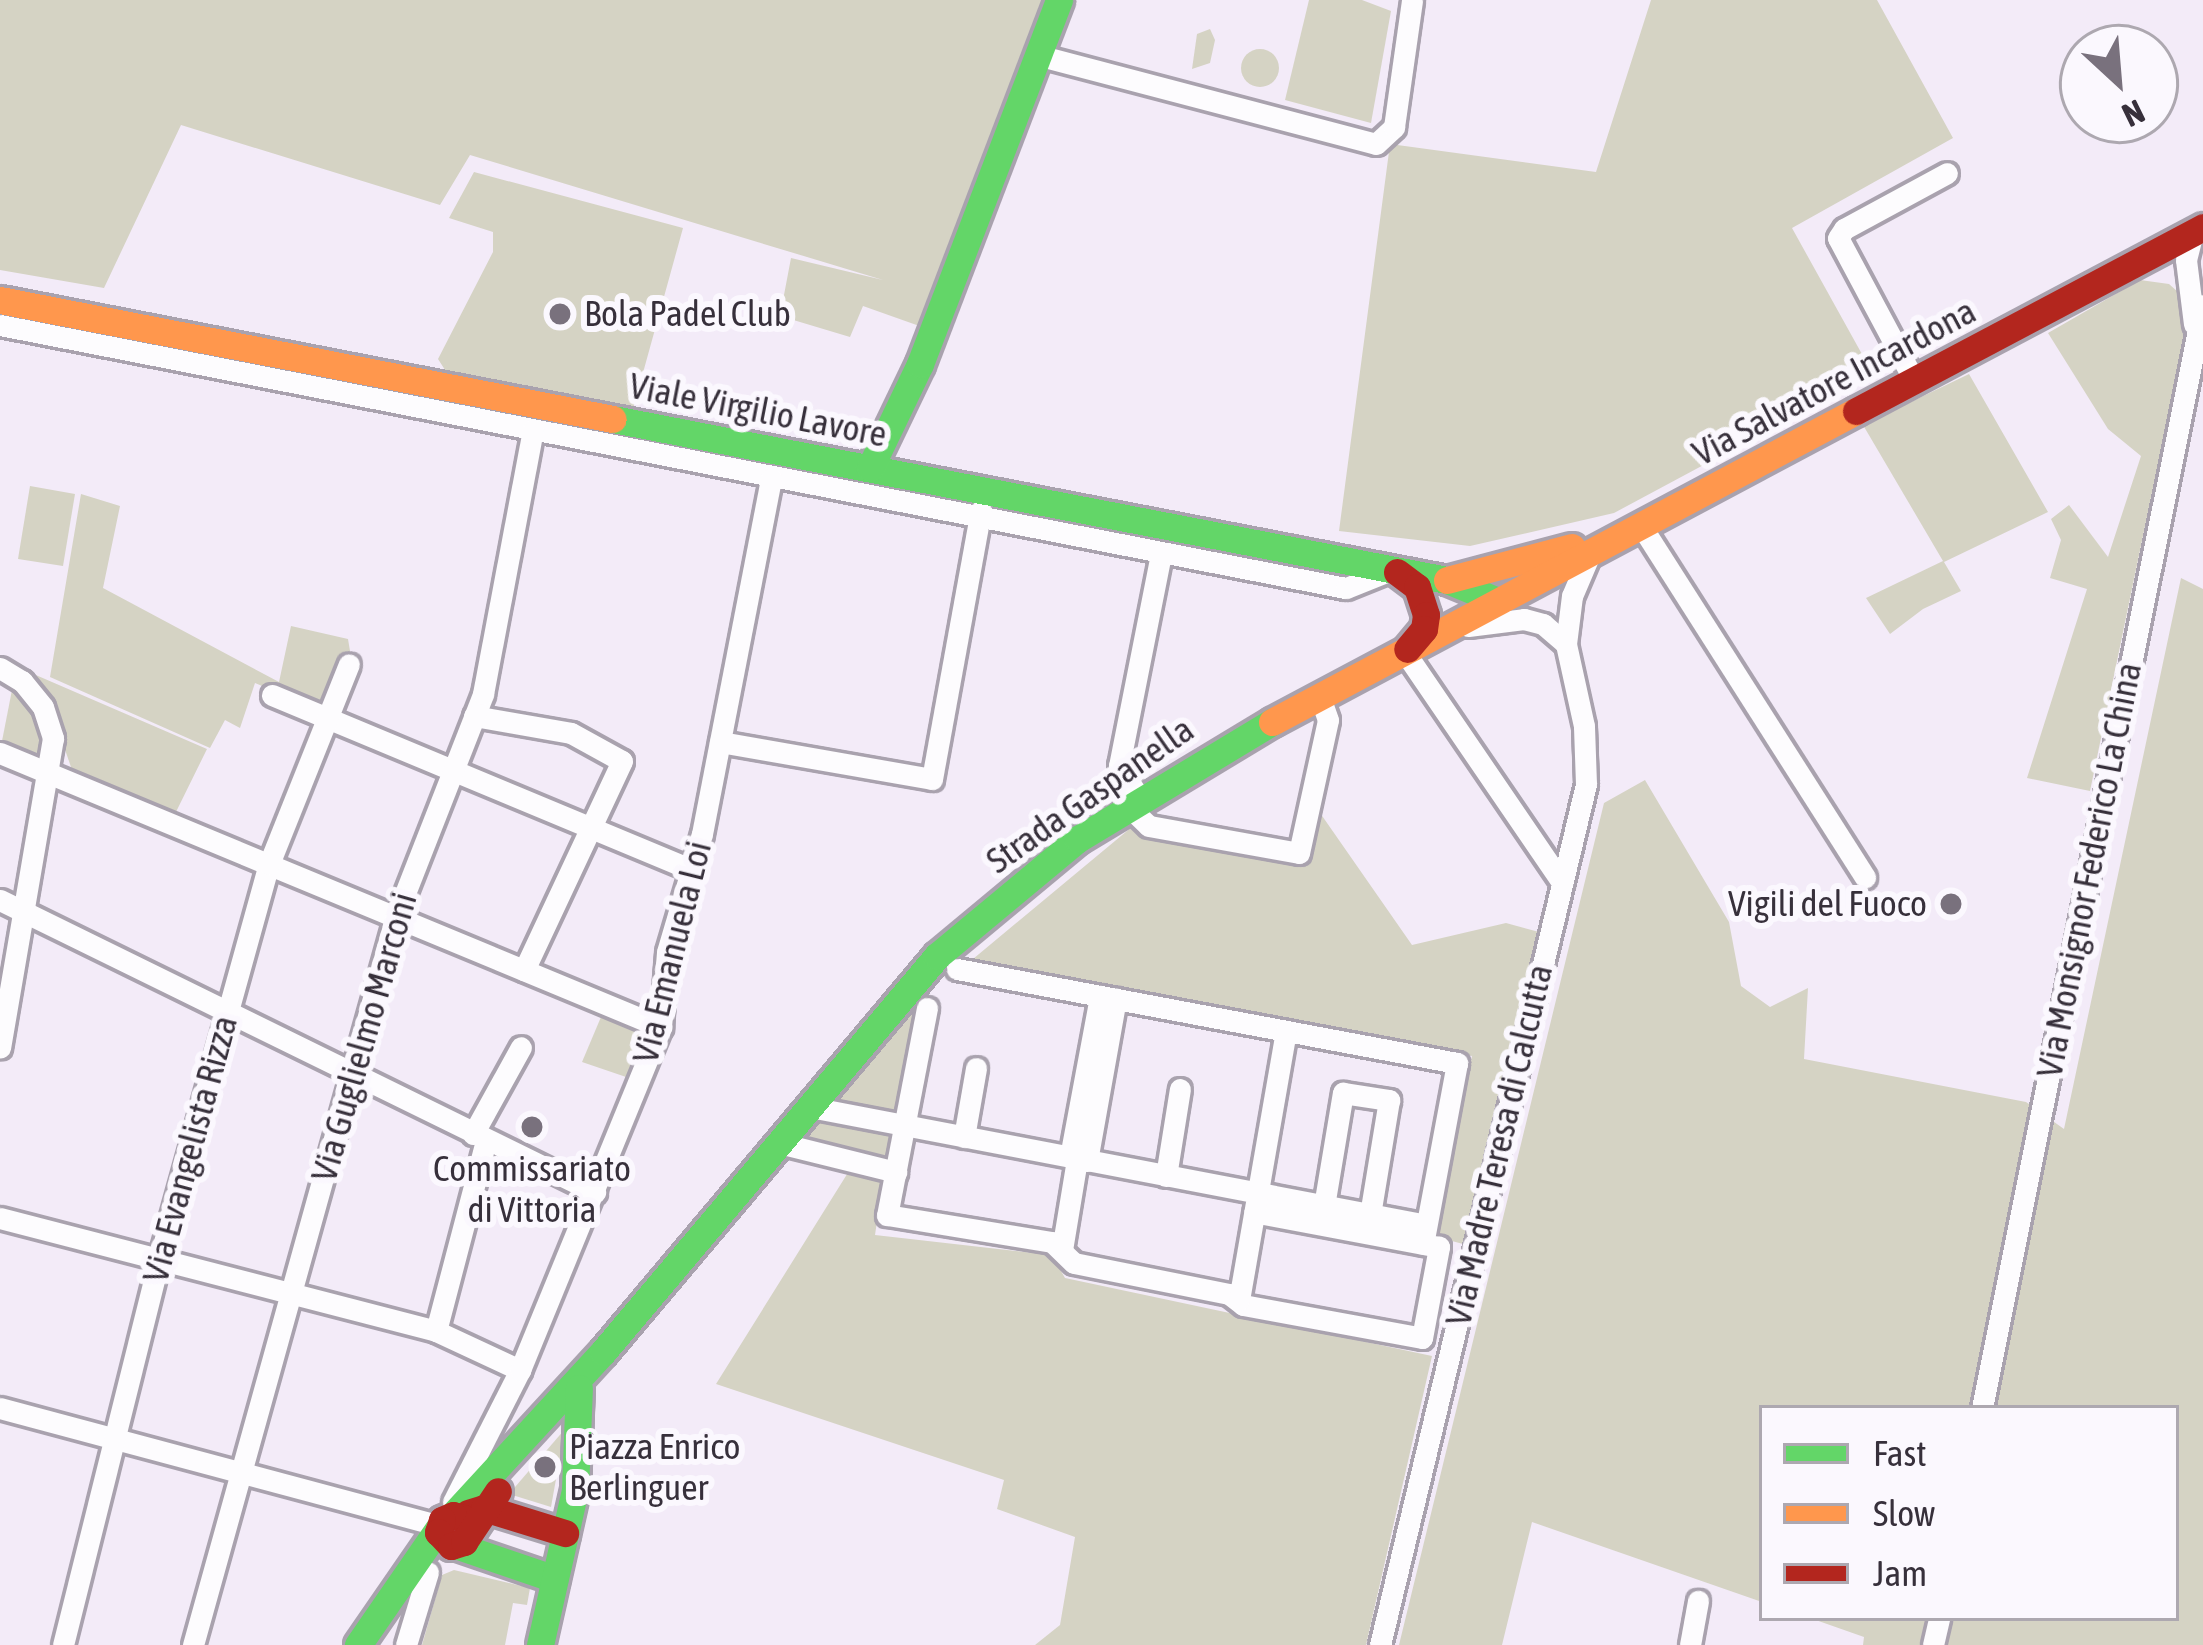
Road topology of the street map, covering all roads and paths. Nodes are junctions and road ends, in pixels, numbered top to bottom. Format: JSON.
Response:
{"nodes":[{"id":1,"x":1059,"y":0,"type":"edge"},
{"id":2,"x":1412,"y":0,"type":"edge"},
{"id":3,"x":1041,"y":56,"type":"junction"},
{"id":4,"x":1947,"y":173,"type":"dead end"},
{"id":5,"x":2200,"y":231,"type":"edge"},
{"id":6,"x":2142,"y":259,"type":"junction"},
{"id":7,"x":2196,"y":297,"type":"edge"},
{"id":8,"x":0,"y":300,"type":"edge"},
{"id":9,"x":0,"y":325,"type":"edge"},
{"id":10,"x":1916,"y":382,"type":"junction"},
{"id":11,"x":506,"y":411,"type":"junction"},
{"id":12,"x":532,"y":430,"type":"junction"},
{"id":13,"x":870,"y":468,"type":"junction"},
{"id":14,"x":771,"y":478,"type":"junction"},
{"id":15,"x":982,"y":505,"type":"junction"},
{"id":16,"x":1632,"y":528,"type":"junction"},
{"id":17,"x":1593,"y":549,"type":"junction"},
{"id":18,"x":1160,"y":553,"type":"junction"},
{"id":19,"x":1391,"y":570,"type":"junction"},
{"id":20,"x":1540,"y":577,"type":"junction"},
{"id":21,"x":1447,"y":580,"type":"junction"},
{"id":22,"x":1498,"y":602,"type":"junction"},
{"id":23,"x":1570,"y":603,"type":"junction"},
{"id":24,"x":1538,"y":619,"type":"junction"},
{"id":25,"x":1437,"y":633,"type":"junction"},
{"id":26,"x":1566,"y":644,"type":"junction"},
{"id":27,"x":1404,"y":651,"type":"junction"},
{"id":28,"x":349,"y":664,"type":"dead end"},
{"id":29,"x":0,"y":668,"type":"edge"},
{"id":30,"x":272,"y":694,"type":"dead end"},
{"id":31,"x":1320,"y":697,"type":"junction"},
{"id":32,"x":474,"y":716,"type":"junction"},
{"id":33,"x":327,"y":717,"type":"junction"},
{"id":34,"x":720,"y":742,"type":"junction"},
{"id":35,"x":0,"y":753,"type":"edge"},
{"id":36,"x":452,"y":770,"type":"junction"},
{"id":37,"x":49,"y":773,"type":"junction"},
{"id":38,"x":1133,"y":801,"type":"junction"},
{"id":39,"x":589,"y":827,"type":"junction"},
{"id":40,"x":269,"y":864,"type":"junction"},
{"id":41,"x":689,"y":868,"type":"junction"},
{"id":42,"x":1865,"y":877,"type":"dead end"},
{"id":43,"x":1562,"y":883,"type":"junction"},
{"id":44,"x":0,"y":900,"type":"edge"},
{"id":45,"x":24,"y":911,"type":"junction"},
{"id":46,"x":395,"y":919,"type":"junction"},
{"id":47,"x":957,"y":969,"type":"dead end"},
{"id":48,"x":524,"y":970,"type":"junction"},
{"id":49,"x":1108,"y":997,"type":"junction"},
{"id":50,"x":927,"y":1008,"type":"dead end"},
{"id":51,"x":226,"y":1014,"type":"junction"},
{"id":52,"x":661,"y":1027,"type":"junction"},
{"id":53,"x":1280,"y":1029,"type":"junction"},
{"id":54,"x":0,"y":1047,"type":"edge"},
{"id":55,"x":521,"y":1047,"type":"dead end"},
{"id":56,"x":976,"y":1068,"type":"dead end"},
{"id":57,"x":352,"y":1074,"type":"junction"},
{"id":58,"x":1180,"y":1089,"type":"dead end"},
{"id":59,"x":810,"y":1107,"type":"junction"},
{"id":60,"x":904,"y":1126,"type":"junction"},
{"id":61,"x":480,"y":1137,"type":"junction"},
{"id":62,"x":964,"y":1137,"type":"junction"},
{"id":63,"x":779,"y":1143,"type":"junction"},
{"id":64,"x":1078,"y":1159,"type":"junction"},
{"id":65,"x":896,"y":1172,"type":"junction"},
{"id":66,"x":1166,"y":1176,"type":"junction"},
{"id":67,"x":595,"y":1192,"type":"junction"},
{"id":68,"x":1252,"y":1199,"type":"junction"},
{"id":69,"x":1324,"y":1206,"type":"junction"},
{"id":70,"x":0,"y":1218,"type":"edge"},
{"id":71,"x":1368,"y":1224,"type":"junction"},
{"id":72,"x":1425,"y":1235,"type":"junction"},
{"id":73,"x":1062,"y":1250,"type":"junction"},
{"id":74,"x":160,"y":1260,"type":"junction"},
{"id":75,"x":290,"y":1294,"type":"junction"},
{"id":76,"x":1239,"y":1300,"type":"junction"},
{"id":77,"x":436,"y":1331,"type":"junction"},
{"id":78,"x":603,"y":1352,"type":"junction"},
{"id":79,"x":520,"y":1370,"type":"junction"},
{"id":80,"x":579,"y":1388,"type":"junction"},
{"id":81,"x":504,"y":1405,"type":"junction"},
{"id":82,"x":1983,"y":1405,"type":"edge"},
{"id":83,"x":0,"y":1408,"type":"edge"},
{"id":84,"x":533,"y":1429,"type":"junction"},
{"id":85,"x":115,"y":1439,"type":"junction"},
{"id":86,"x":240,"y":1472,"type":"junction"},
{"id":87,"x":455,"y":1526,"type":"junction"},
{"id":88,"x":566,"y":1533,"type":"junction"},
{"id":89,"x":428,"y":1572,"type":"junction"},
{"id":90,"x":555,"y":1579,"type":"junction"},
{"id":91,"x":1698,"y":1601,"type":"dead end"},
{"id":92,"x":63,"y":1645,"type":"edge"},
{"id":93,"x":193,"y":1645,"type":"edge"},
{"id":94,"x":358,"y":1645,"type":"edge"},
{"id":95,"x":406,"y":1645,"type":"edge"},
{"id":96,"x":540,"y":1645,"type":"edge"},
{"id":97,"x":1380,"y":1645,"type":"edge"},
{"id":98,"x":1690,"y":1645,"type":"edge"}],
"edges":[{"from":1,"to":3,"type":"street"},
{"from":2,"to":3,"type":"street"},
{"from":3,"to":13,"type":"street"},
{"from":4,"to":10,"type":"street"},
{"from":5,"to":6,"type":"street","name":"Via Salvatore Incardona"},
{"from":5,"to":7,"type":"street","name":"Via Monsignor Federico La China"},
{"from":6,"to":7,"type":"street"},
{"from":6,"to":10,"type":"street","name":"Via Salvatore Incardona"},
{"from":7,"to":82,"type":"street","name":"Via Monsignor Federico La China"},
{"from":8,"to":11,"type":"street","name":"Viale Virgilio Lavore"},
{"from":9,"to":11,"type":"street"},
{"from":10,"to":16,"type":"street","name":"Via Salvatore Incardona"},
{"from":11,"to":12,"type":"street"},
{"from":11,"to":13,"type":"street","name":"Viale Virgilio Lavore"},
{"from":12,"to":14,"type":"street"},
{"from":12,"to":32,"type":"street","name":"Via Guglielmo Marconi"},
{"from":13,"to":15,"type":"street","name":"Viale Virgilio Lavore"},
{"from":14,"to":15,"type":"street"},
{"from":14,"to":34,"type":"street","name":"Via Emanuela Loi"},
{"from":15,"to":18,"type":"street"},
{"from":15,"to":19,"type":"street","name":"Viale Virgilio Lavore"},
{"from":15,"to":34,"type":"street"},
{"from":16,"to":17,"type":"street","name":"Via Salvatore Incardona"},
{"from":16,"to":21,"type":"street"},
{"from":16,"to":42,"type":"street"},
{"from":17,"to":20,"type":"street","name":"Via Salvatore Incardona"},
{"from":17,"to":23,"type":"street","name":"Via Madre Teresa di Calcutta"},
{"from":18,"to":19,"type":"street"},
{"from":18,"to":38,"type":"street"},
{"from":19,"to":21,"type":"street","name":"Viale Virgilio Lavore"},
{"from":19,"to":27,"type":"street"},
{"from":20,"to":22,"type":"street","name":"Via Salvatore Incardona"},
{"from":20,"to":23,"type":"street"},
{"from":20,"to":24,"type":"street"},
{"from":21,"to":22,"type":"street","name":"Viale Virgilio Lavore"},
{"from":22,"to":24,"type":"street"},
{"from":22,"to":25,"type":"street","name":"Strada Gaspanella"},
{"from":23,"to":26,"type":"street","name":"Via Madre Teresa di Calcutta"},
{"from":24,"to":25,"type":"street"},
{"from":24,"to":26,"type":"street"},
{"from":25,"to":27,"type":"street","name":"Strada Gaspanella"},
{"from":26,"to":43,"type":"street","name":"Via Madre Teresa di Calcutta"},
{"from":27,"to":31,"type":"street","name":"Strada Gaspanella"},
{"from":27,"to":43,"type":"street"},
{"from":28,"to":33,"type":"street","name":"Via Evangelista Rizza"},
{"from":29,"to":37,"type":"street"},
{"from":30,"to":33,"type":"street"},
{"from":31,"to":38,"type":"street","name":"Strada Gaspanella"},
{"from":31,"to":38,"type":"street"},
{"from":32,"to":36,"type":"street","name":"Via Guglielmo Marconi"},
{"from":32,"to":39,"type":"street"},
{"from":33,"to":36,"type":"street"},
{"from":33,"to":40,"type":"street","name":"Via Evangelista Rizza"},
{"from":34,"to":41,"type":"street","name":"Via Emanuela Loi"},
{"from":35,"to":37,"type":"street"},
{"from":36,"to":39,"type":"street"},
{"from":36,"to":46,"type":"street","name":"Via Guglielmo Marconi"},
{"from":37,"to":40,"type":"street"},
{"from":37,"to":45,"type":"street"},
{"from":38,"to":59,"type":"street","name":"Strada Gaspanella"},
{"from":39,"to":41,"type":"street"},
{"from":39,"to":48,"type":"street"},
{"from":40,"to":46,"type":"street"},
{"from":40,"to":51,"type":"street","name":"Via Evangelista Rizza"},
{"from":41,"to":52,"type":"street","name":"Via Emanuela Loi"},
{"from":43,"to":97,"type":"street","name":"Via Madre Teresa di Calcutta"},
{"from":44,"to":45,"type":"street"},
{"from":45,"to":51,"type":"street"},
{"from":45,"to":54,"type":"street"},
{"from":46,"to":48,"type":"street"},
{"from":46,"to":57,"type":"street","name":"Via Guglielmo Marconi"},
{"from":47,"to":49,"type":"street"},
{"from":48,"to":52,"type":"street"},
{"from":49,"to":53,"type":"street"},
{"from":49,"to":64,"type":"street"},
{"from":50,"to":60,"type":"street"},
{"from":51,"to":57,"type":"street"},
{"from":51,"to":74,"type":"street","name":"Via Evangelista Rizza"},
{"from":52,"to":67,"type":"street","name":"Via Emanuela Loi"},
{"from":53,"to":68,"type":"street"},
{"from":53,"to":72,"type":"street"},
{"from":55,"to":61,"type":"street"},
{"from":56,"to":62,"type":"street"},
{"from":57,"to":61,"type":"street"},
{"from":57,"to":75,"type":"street","name":"Via Guglielmo Marconi"},
{"from":58,"to":66,"type":"street"},
{"from":59,"to":60,"type":"street"},
{"from":59,"to":63,"type":"street","name":"Strada Gaspanella"},
{"from":60,"to":62,"type":"street"},
{"from":60,"to":65,"type":"street"},
{"from":61,"to":67,"type":"street"},
{"from":61,"to":77,"type":"street"},
{"from":62,"to":64,"type":"street"},
{"from":63,"to":65,"type":"street"},
{"from":63,"to":78,"type":"street","name":"Strada Gaspanella"},
{"from":64,"to":66,"type":"street"},
{"from":64,"to":73,"type":"street"},
{"from":65,"to":73,"type":"street"},
{"from":66,"to":68,"type":"street"},
{"from":67,"to":79,"type":"street","name":"Via Emanuela Loi"},
{"from":68,"to":69,"type":"street"},
{"from":68,"to":71,"type":"street"},
{"from":68,"to":76,"type":"street"},
{"from":69,"to":71,"type":"street"},
{"from":69,"to":71,"type":"street"},
{"from":70,"to":74,"type":"street"},
{"from":71,"to":72,"type":"street"},
{"from":72,"to":76,"type":"street"},
{"from":73,"to":76,"type":"street"},
{"from":74,"to":75,"type":"street"},
{"from":74,"to":85,"type":"street","name":"Via Evangelista Rizza"},
{"from":75,"to":77,"type":"street"},
{"from":75,"to":86,"type":"street","name":"Via Guglielmo Marconi"},
{"from":77,"to":79,"type":"street"},
{"from":78,"to":80,"type":"street","name":"Strada Gaspanella"},
{"from":78,"to":84,"type":"street","name":"Strada Gaspanella"},
{"from":79,"to":81,"type":"street","name":"Via Emanuela Loi"},
{"from":80,"to":87,"type":"street","name":"Strada Gaspanella"},
{"from":80,"to":88,"type":"street"},
{"from":81,"to":84,"type":"street"},
{"from":81,"to":87,"type":"street","name":"Via Emanuela Loi"},
{"from":83,"to":85,"type":"street"},
{"from":84,"to":87,"type":"street","name":"Strada Gaspanella"},
{"from":85,"to":86,"type":"street"},
{"from":85,"to":92,"type":"street","name":"Via Evangelista Rizza"},
{"from":86,"to":87,"type":"street"},
{"from":86,"to":93,"type":"street","name":"Via Guglielmo Marconi"},
{"from":87,"to":88,"type":"street"},
{"from":87,"to":89,"type":"street"},
{"from":87,"to":90,"type":"street"},
{"from":87,"to":94,"type":"street"},
{"from":88,"to":90,"type":"street"},
{"from":89,"to":94,"type":"street"},
{"from":89,"to":95,"type":"street"},
{"from":90,"to":96,"type":"street"},
{"from":91,"to":98,"type":"street"}]}
